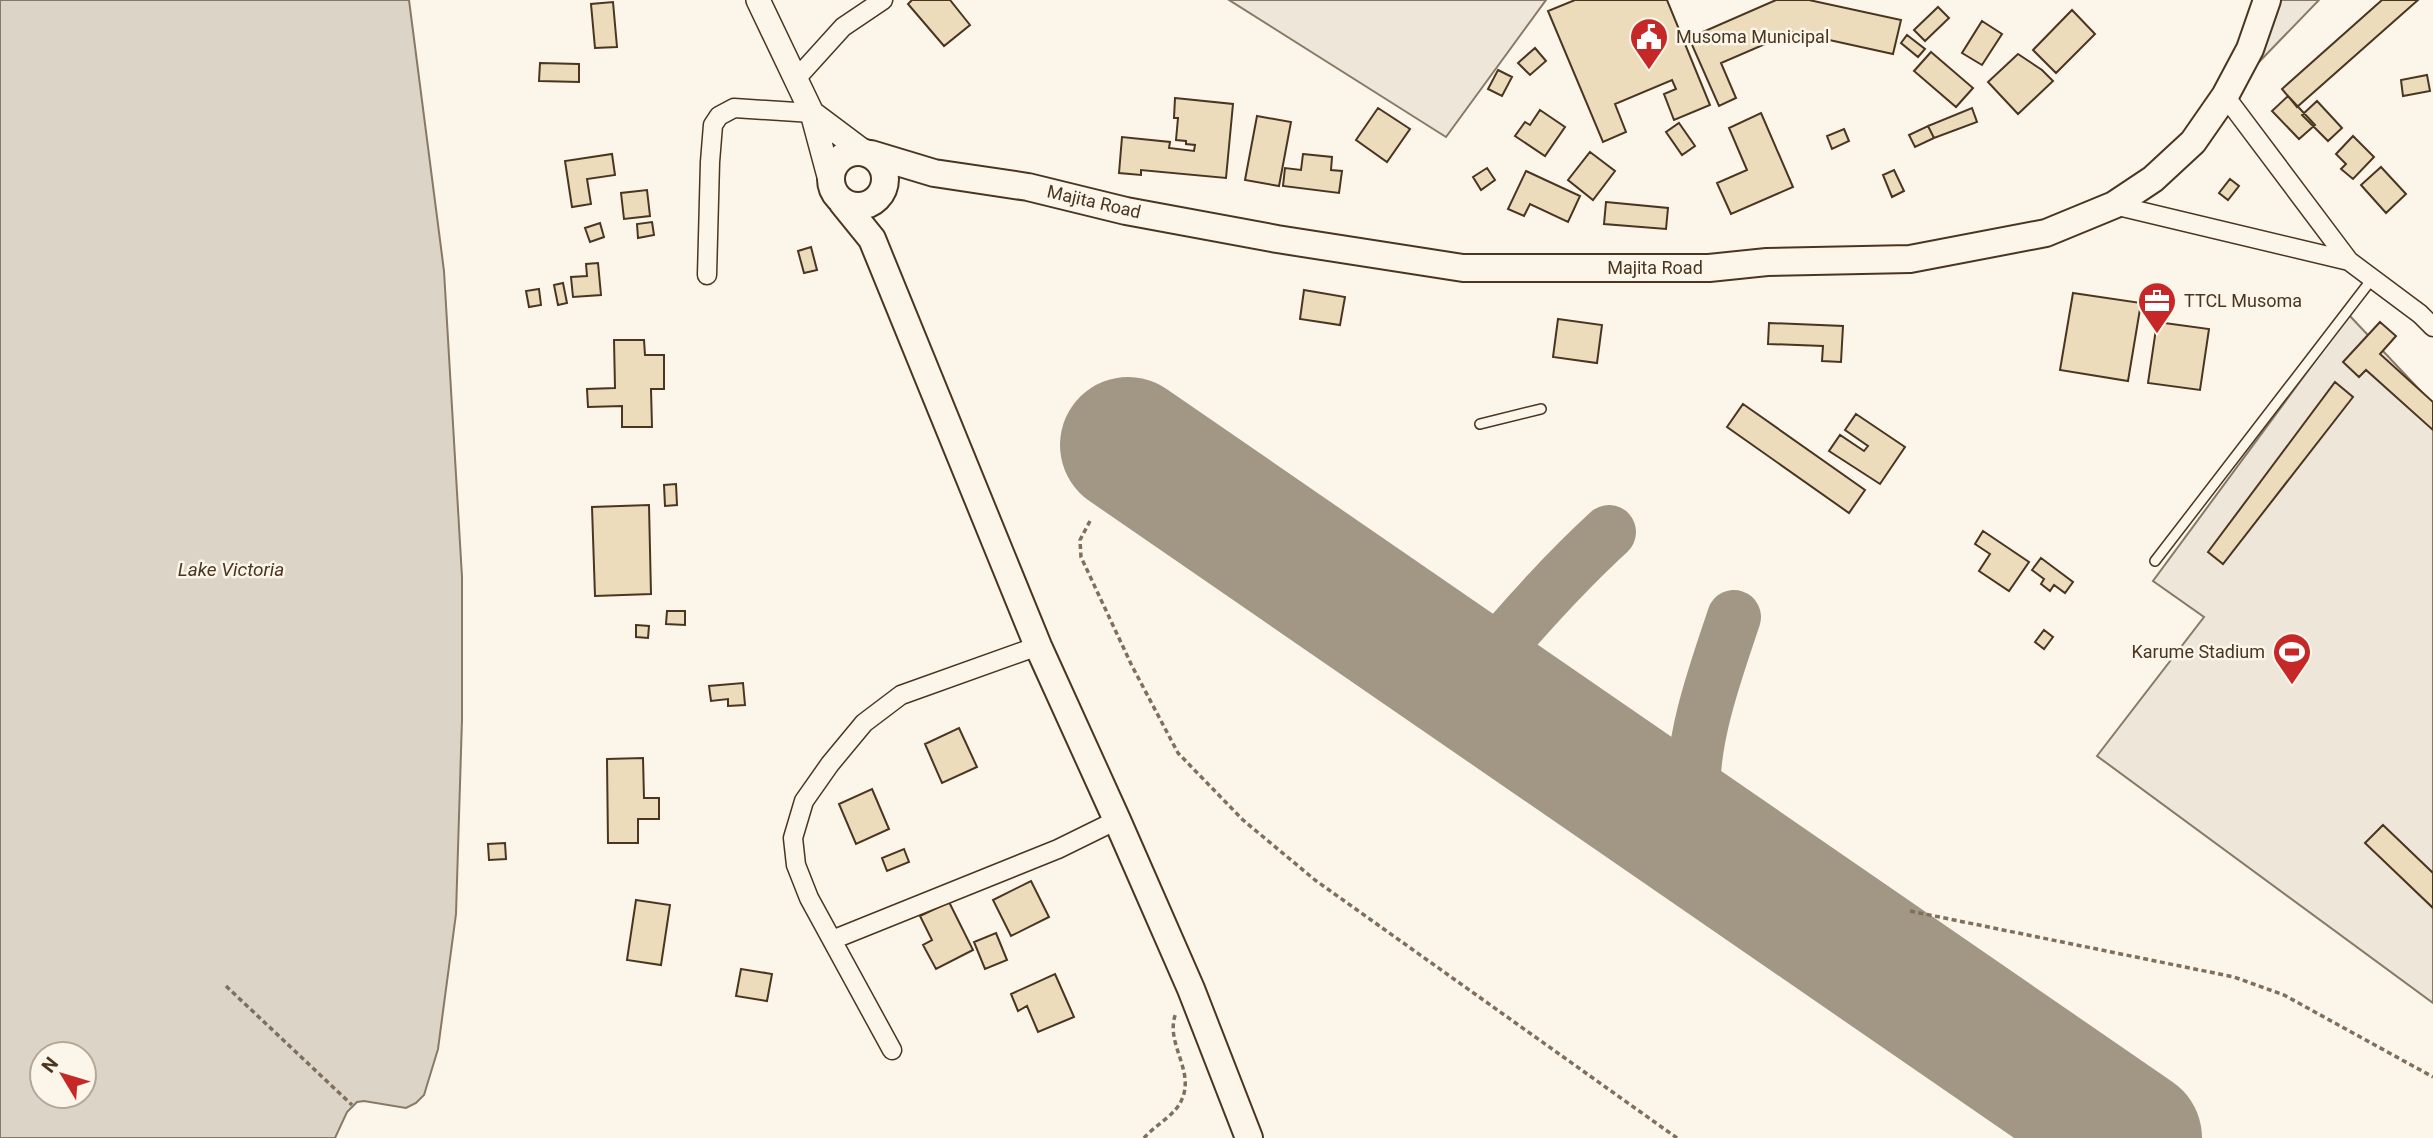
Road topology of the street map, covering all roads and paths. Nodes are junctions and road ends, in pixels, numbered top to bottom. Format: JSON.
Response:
{"nodes":[{"id":1,"x":758,"y":0,"type":"edge"},
{"id":2,"x":883,"y":0,"type":"edge"},
{"id":3,"x":2267,"y":0,"type":"edge"},
{"id":4,"x":795,"y":80,"type":"junction"},
{"id":5,"x":2225,"y":96,"type":"junction"},
{"id":6,"x":812,"y":113,"type":"junction"},
{"id":7,"x":867,"y":153,"type":"junction"},
{"id":8,"x":934,"y":173,"type":"junction"},
{"id":9,"x":836,"y":191,"type":"junction"},
{"id":10,"x":880,"y":192,"type":"junction"},
{"id":11,"x":2114,"y":205,"type":"junction"},
{"id":12,"x":872,"y":239,"type":"junction"},
{"id":13,"x":2349,"y":261,"type":"junction"},
{"id":14,"x":707,"y":275,"type":"dead end"},
{"id":15,"x":2372,"y":279,"type":"junction"},
{"id":16,"x":2433,"y":327,"type":"edge"},
{"id":17,"x":1541,"y":409,"type":"dead end"},
{"id":18,"x":1480,"y":424,"type":"dead end"},
{"id":19,"x":1090,"y":522,"type":"dead end"},
{"id":20,"x":2155,"y":561,"type":"dead end"},
{"id":21,"x":1038,"y":646,"type":"junction"},
{"id":22,"x":1117,"y":820,"type":"junction"},
{"id":23,"x":1910,"y":911,"type":"dead end"},
{"id":24,"x":832,"y":940,"type":"junction"},
{"id":25,"x":226,"y":986,"type":"dead end"},
{"id":26,"x":1191,"y":989,"type":"junction"},
{"id":27,"x":892,"y":1050,"type":"dead end"},
{"id":28,"x":2433,"y":1077,"type":"edge"},
{"id":29,"x":352,"y":1105,"type":"dead end"},
{"id":30,"x":1144,"y":1138,"type":"edge"},
{"id":31,"x":1249,"y":1138,"type":"edge"},
{"id":32,"x":1677,"y":1138,"type":"edge"}],
"edges":[{"from":1,"to":4,"type":"street"},
{"from":2,"to":4,"type":"street"},
{"from":3,"to":5,"type":"main road","name":"Majita Road"},
{"from":4,"to":6,"type":"street"},
{"from":5,"to":11,"type":"main road","name":"Majita Road"},
{"from":5,"to":13,"type":"street"},
{"from":6,"to":7,"type":"street"},
{"from":6,"to":9,"type":"street"},
{"from":6,"to":14,"type":"street"},
{"from":7,"to":8,"type":"main road"},
{"from":7,"to":9,"type":"main road"},
{"from":7,"to":10,"type":"main road"},
{"from":8,"to":10,"type":"main road"},
{"from":8,"to":11,"type":"main road","name":"Majita Road"},
{"from":9,"to":10,"type":"main road"},
{"from":9,"to":12,"type":"main road"},
{"from":10,"to":12,"type":"main road"},
{"from":11,"to":13,"type":"street"},
{"from":12,"to":21,"type":"main road"},
{"from":13,"to":15,"type":"street"},
{"from":15,"to":16,"type":"street"},
{"from":15,"to":20,"type":"lane"},
{"from":17,"to":18,"type":"lane"},
{"from":19,"to":32,"type":"path"},
{"from":21,"to":22,"type":"main road"},
{"from":21,"to":24,"type":"street"},
{"from":22,"to":24,"type":"street"},
{"from":22,"to":26,"type":"main road"},
{"from":23,"to":28,"type":"path"},
{"from":24,"to":27,"type":"street"},
{"from":25,"to":29,"type":"path"},
{"from":26,"to":30,"type":"path"},
{"from":26,"to":31,"type":"main road"}]}
